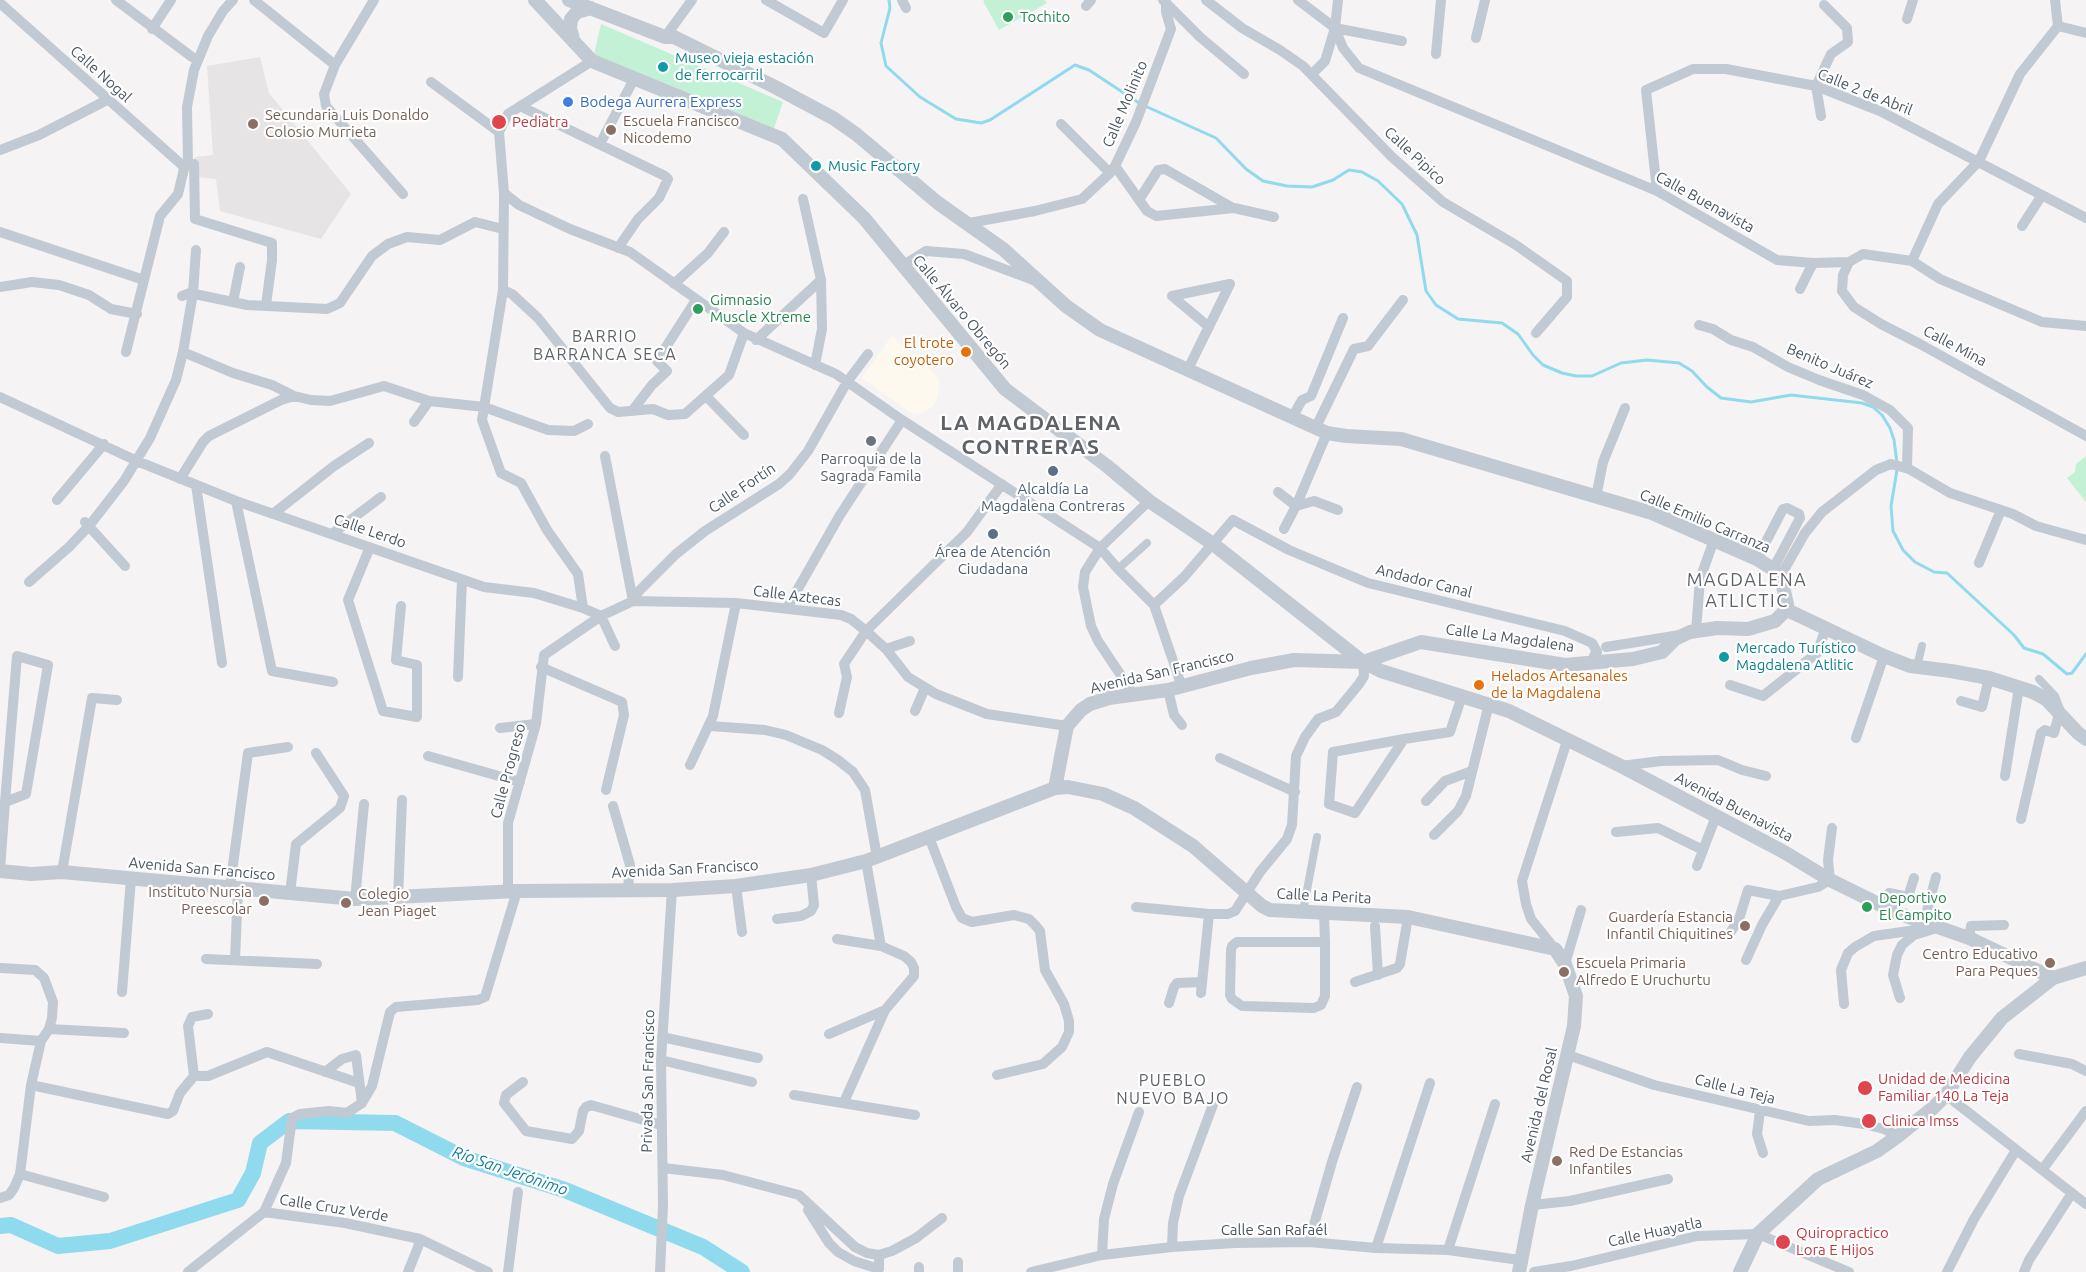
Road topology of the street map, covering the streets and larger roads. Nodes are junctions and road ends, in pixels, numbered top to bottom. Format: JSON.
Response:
{"nodes":[{"id":1,"x":116,"y":0,"type":"edge"},
{"id":2,"x":171,"y":0,"type":"edge"},
{"id":3,"x":233,"y":0,"type":"edge"},
{"id":4,"x":254,"y":0,"type":"edge"},
{"id":5,"x":374,"y":0,"type":"edge"},
{"id":6,"x":535,"y":0,"type":"edge"},
{"id":7,"x":569,"y":0,"type":"edge"},
{"id":8,"x":692,"y":0,"type":"edge"},
{"id":9,"x":766,"y":0,"type":"edge"},
{"id":10,"x":843,"y":0,"type":"edge"},
{"id":11,"x":1206,"y":0,"type":"edge"},
{"id":12,"x":1298,"y":0,"type":"edge"},
{"id":13,"x":1338,"y":0,"type":"edge"},
{"id":14,"x":1441,"y":0,"type":"edge"},
{"id":15,"x":1485,"y":0,"type":"edge"},
{"id":16,"x":1913,"y":0,"type":"edge"},
{"id":17,"x":2055,"y":0,"type":"edge"},
{"id":18,"x":1165,"y":1,"type":"edge"},
{"id":19,"x":0,"y":3,"type":"edge"},
{"id":20,"x":1824,"y":5,"type":"dead end"},
{"id":21,"x":591,"y":8,"type":"junction"},
{"id":22,"x":1907,"y":19,"type":"dead end"},
{"id":23,"x":2058,"y":26,"type":"junction"},
{"id":24,"x":152,"y":28,"type":"junction"},
{"id":25,"x":1335,"y":28,"type":"junction"},
{"id":26,"x":2086,"y":33,"type":"edge"},
{"id":27,"x":665,"y":37,"type":"junction"},
{"id":28,"x":1476,"y":38,"type":"dead end"},
{"id":29,"x":573,"y":39,"type":"junction"},
{"id":30,"x":1402,"y":41,"type":"dead end"},
{"id":31,"x":1436,"y":54,"type":"dead end"},
{"id":32,"x":192,"y":57,"type":"dead end"},
{"id":33,"x":592,"y":61,"type":"junction"},
{"id":34,"x":335,"y":65,"type":"junction"},
{"id":35,"x":1244,"y":74,"type":"dead end"},
{"id":36,"x":1312,"y":74,"type":"junction"},
{"id":37,"x":634,"y":79,"type":"junction"},
{"id":38,"x":431,"y":82,"type":"dead end"},
{"id":39,"x":1816,"y":86,"type":"junction"},
{"id":40,"x":107,"y":100,"type":"junction"},
{"id":41,"x":520,"y":106,"type":"junction"},
{"id":42,"x":1821,"y":116,"type":"dead end"},
{"id":43,"x":1061,"y":124,"type":"dead end"},
{"id":44,"x":499,"y":132,"type":"junction"},
{"id":45,"x":600,"y":144,"type":"junction"},
{"id":46,"x":0,"y":150,"type":"edge"},
{"id":47,"x":1978,"y":161,"type":"junction"},
{"id":48,"x":188,"y":164,"type":"junction"},
{"id":49,"x":1112,"y":169,"type":"junction"},
{"id":50,"x":1657,"y":191,"type":"junction"},
{"id":51,"x":504,"y":193,"type":"junction"},
{"id":52,"x":404,"y":194,"type":"dead end"},
{"id":53,"x":2042,"y":195,"type":"junction"},
{"id":54,"x":803,"y":199,"type":"dead end"},
{"id":55,"x":1139,"y":200,"type":"junction"},
{"id":56,"x":1234,"y":208,"type":"junction"},
{"id":57,"x":1274,"y":217,"type":"dead end"},
{"id":58,"x":2086,"y":218,"type":"edge"},
{"id":59,"x":969,"y":223,"type":"junction"},
{"id":60,"x":2022,"y":226,"type":"dead end"},
{"id":61,"x":503,"y":229,"type":"junction"},
{"id":62,"x":0,"y":232,"type":"edge"},
{"id":63,"x":724,"y":232,"type":"dead end"},
{"id":64,"x":618,"y":248,"type":"junction"},
{"id":65,"x":196,"y":250,"type":"dead end"},
{"id":66,"x":1912,"y":261,"type":"junction"},
{"id":67,"x":1849,"y":262,"type":"junction"},
{"id":68,"x":1813,"y":263,"type":"junction"},
{"id":69,"x":902,"y":266,"type":"junction"},
{"id":70,"x":240,"y":267,"type":"dead end"},
{"id":71,"x":144,"y":280,"type":"junction"},
{"id":72,"x":821,"y":280,"type":"junction"},
{"id":73,"x":1041,"y":283,"type":"junction"},
{"id":74,"x":674,"y":284,"type":"junction"},
{"id":75,"x":0,"y":287,"type":"edge"},
{"id":76,"x":1800,"y":289,"type":"dead end"},
{"id":77,"x":502,"y":290,"type":"junction"},
{"id":78,"x":193,"y":293,"type":"junction"},
{"id":79,"x":182,"y":296,"type":"dead end"},
{"id":80,"x":696,"y":300,"type":"junction"},
{"id":81,"x":1402,"y":300,"type":"dead end"},
{"id":82,"x":233,"y":302,"type":"junction"},
{"id":83,"x":266,"y":305,"type":"junction"},
{"id":84,"x":137,"y":314,"type":"junction"},
{"id":85,"x":1343,"y":318,"type":"dead end"},
{"id":86,"x":1699,"y":325,"type":"dead end"},
{"id":87,"x":2086,"y":326,"type":"edge"},
{"id":88,"x":1209,"y":327,"type":"junction"},
{"id":89,"x":744,"y":333,"type":"junction"},
{"id":90,"x":1536,"y":333,"type":"dead end"},
{"id":91,"x":756,"y":340,"type":"junction"},
{"id":92,"x":126,"y":352,"type":"dead end"},
{"id":93,"x":183,"y":352,"type":"junction"},
{"id":94,"x":868,"y":354,"type":"dead end"},
{"id":95,"x":815,"y":365,"type":"junction"},
{"id":96,"x":1188,"y":369,"type":"junction"},
{"id":97,"x":847,"y":382,"type":"junction"},
{"id":98,"x":294,"y":396,"type":"junction"},
{"id":99,"x":706,"y":396,"type":"junction"},
{"id":100,"x":3,"y":398,"type":"edge"},
{"id":101,"x":429,"y":401,"type":"junction"},
{"id":102,"x":484,"y":407,"type":"junction"},
{"id":103,"x":1626,"y":408,"type":"dead end"},
{"id":104,"x":0,"y":411,"type":"edge"},
{"id":105,"x":632,"y":411,"type":"junction"},
{"id":106,"x":1293,"y":416,"type":"junction"},
{"id":107,"x":902,"y":420,"type":"junction"},
{"id":108,"x":414,"y":422,"type":"dead end"},
{"id":109,"x":588,"y":424,"type":"dead end"},
{"id":110,"x":1321,"y":430,"type":"junction"},
{"id":111,"x":744,"y":435,"type":"dead end"},
{"id":112,"x":2086,"y":436,"type":"edge"},
{"id":113,"x":369,"y":443,"type":"dead end"},
{"id":114,"x":104,"y":444,"type":"junction"},
{"id":115,"x":605,"y":456,"type":"dead end"},
{"id":116,"x":135,"y":460,"type":"junction"},
{"id":117,"x":1906,"y":468,"type":"junction"},
{"id":118,"x":180,"y":479,"type":"junction"},
{"id":119,"x":1002,"y":484,"type":"junction"},
{"id":120,"x":195,"y":485,"type":"junction"},
{"id":121,"x":1278,"y":492,"type":"dead end"},
{"id":122,"x":1596,"y":496,"type":"junction"},
{"id":123,"x":381,"y":497,"type":"dead end"},
{"id":124,"x":57,"y":500,"type":"dead end"},
{"id":125,"x":236,"y":501,"type":"junction"},
{"id":126,"x":1149,"y":501,"type":"junction"},
{"id":127,"x":1296,"y":506,"type":"junction"},
{"id":128,"x":1338,"y":510,"type":"dead end"},
{"id":129,"x":2001,"y":510,"type":"junction"},
{"id":130,"x":273,"y":514,"type":"junction"},
{"id":131,"x":87,"y":524,"type":"junction"},
{"id":132,"x":1284,"y":529,"type":"dead end"},
{"id":133,"x":332,"y":534,"type":"junction"},
{"id":134,"x":1714,"y":540,"type":"junction"},
{"id":135,"x":2086,"y":540,"type":"edge"},
{"id":136,"x":1147,"y":543,"type":"dead end"},
{"id":137,"x":1213,"y":544,"type":"junction"},
{"id":138,"x":370,"y":547,"type":"junction"},
{"id":139,"x":1100,"y":548,"type":"junction"},
{"id":140,"x":1757,"y":559,"type":"junction"},
{"id":141,"x":1979,"y":563,"type":"dead end"},
{"id":142,"x":125,"y":566,"type":"dead end"},
{"id":143,"x":1118,"y":569,"type":"junction"},
{"id":144,"x":1777,"y":573,"type":"junction"},
{"id":145,"x":462,"y":580,"type":"junction"},
{"id":146,"x":29,"y":582,"type":"dead end"},
{"id":147,"x":634,"y":601,"type":"junction"},
{"id":148,"x":736,"y":603,"type":"junction"},
{"id":149,"x":1154,"y":605,"type":"junction"},
{"id":150,"x":401,"y":606,"type":"dead end"},
{"id":151,"x":583,"y":608,"type":"junction"},
{"id":152,"x":787,"y":608,"type":"junction"},
{"id":153,"x":1785,"y":609,"type":"junction"},
{"id":154,"x":601,"y":616,"type":"junction"},
{"id":155,"x":1826,"y":628,"type":"junction"},
{"id":156,"x":866,"y":631,"type":"junction"},
{"id":157,"x":1690,"y":632,"type":"junction"},
{"id":158,"x":910,"y":641,"type":"dead end"},
{"id":159,"x":1922,"y":645,"type":"dead end"},
{"id":160,"x":615,"y":646,"type":"dead end"},
{"id":161,"x":1606,"y":647,"type":"dead end"},
{"id":162,"x":886,"y":650,"type":"junction"},
{"id":163,"x":1884,"y":656,"type":"junction"},
{"id":164,"x":222,"y":663,"type":"dead end"},
{"id":165,"x":1363,"y":663,"type":"junction"},
{"id":166,"x":1592,"y":664,"type":"junction"},
{"id":167,"x":1917,"y":666,"type":"junction"},
{"id":168,"x":541,"y":667,"type":"junction"},
{"id":169,"x":458,"y":677,"type":"dead end"},
{"id":170,"x":1989,"y":678,"type":"junction"},
{"id":171,"x":2038,"y":679,"type":"dead end"},
{"id":172,"x":333,"y":682,"type":"dead end"},
{"id":173,"x":1730,"y":685,"type":"dead end"},
{"id":174,"x":1182,"y":687,"type":"junction"},
{"id":175,"x":2019,"y":687,"type":"junction"},
{"id":176,"x":925,"y":688,"type":"junction"},
{"id":177,"x":1168,"y":690,"type":"junction"},
{"id":178,"x":1134,"y":695,"type":"junction"},
{"id":179,"x":1462,"y":696,"type":"junction"},
{"id":180,"x":117,"y":700,"type":"dead end"},
{"id":181,"x":1961,"y":701,"type":"dead end"},
{"id":182,"x":1489,"y":704,"type":"junction"},
{"id":183,"x":915,"y":711,"type":"dead end"},
{"id":184,"x":839,"y":713,"type":"dead end"},
{"id":185,"x":2059,"y":714,"type":"junction"},
{"id":186,"x":536,"y":724,"type":"junction"},
{"id":187,"x":1182,"y":725,"type":"dead end"},
{"id":188,"x":710,"y":726,"type":"junction"},
{"id":189,"x":1067,"y":726,"type":"junction"},
{"id":190,"x":500,"y":728,"type":"dead end"},
{"id":191,"x":1856,"y":738,"type":"dead end"},
{"id":192,"x":1404,"y":739,"type":"junction"},
{"id":193,"x":2086,"y":739,"type":"edge"},
{"id":194,"x":1568,"y":741,"type":"junction"},
{"id":195,"x":288,"y":747,"type":"dead end"},
{"id":196,"x":316,"y":753,"type":"dead end"},
{"id":197,"x":428,"y":756,"type":"dead end"},
{"id":198,"x":1220,"y":758,"type":"dead end"},
{"id":199,"x":690,"y":765,"type":"dead end"},
{"id":200,"x":1621,"y":766,"type":"junction"},
{"id":201,"x":1472,"y":771,"type":"junction"},
{"id":202,"x":1766,"y":776,"type":"dead end"},
{"id":203,"x":2005,"y":776,"type":"dead end"},
{"id":204,"x":520,"y":782,"type":"junction"},
{"id":205,"x":1055,"y":788,"type":"junction"},
{"id":206,"x":606,"y":790,"type":"dead end"},
{"id":207,"x":1295,"y":792,"type":"junction"},
{"id":208,"x":402,"y":800,"type":"dead end"},
{"id":209,"x":1426,"y":801,"type":"dead end"},
{"id":210,"x":5,"y":802,"type":"junction"},
{"id":211,"x":364,"y":804,"type":"dead end"},
{"id":212,"x":613,"y":806,"type":"dead end"},
{"id":213,"x":1716,"y":816,"type":"junction"},
{"id":214,"x":2021,"y":819,"type":"dead end"},
{"id":215,"x":1832,"y":828,"type":"dead end"},
{"id":216,"x":1616,"y":832,"type":"dead end"},
{"id":217,"x":1434,"y":834,"type":"dead end"},
{"id":218,"x":928,"y":837,"type":"junction"},
{"id":219,"x":1317,"y":837,"type":"dead end"},
{"id":220,"x":1703,"y":850,"type":"junction"},
{"id":221,"x":1,"y":856,"type":"edge"},
{"id":222,"x":872,"y":859,"type":"junction"},
{"id":223,"x":1697,"y":866,"type":"dead end"},
{"id":224,"x":0,"y":871,"type":"edge"},
{"id":225,"x":62,"y":872,"type":"junction"},
{"id":226,"x":811,"y":875,"type":"junction"},
{"id":227,"x":1936,"y":877,"type":"dead end"},
{"id":228,"x":1914,"y":878,"type":"dead end"},
{"id":229,"x":131,"y":879,"type":"junction"},
{"id":230,"x":1830,"y":880,"type":"junction"},
{"id":231,"x":736,"y":886,"type":"junction"},
{"id":232,"x":628,"y":889,"type":"junction"},
{"id":233,"x":672,"y":890,"type":"junction"},
{"id":234,"x":235,"y":892,"type":"junction"},
{"id":235,"x":512,"y":892,"type":"junction"},
{"id":236,"x":290,"y":893,"type":"junction"},
{"id":237,"x":1248,"y":893,"type":"junction"},
{"id":238,"x":1779,"y":896,"type":"junction"},
{"id":239,"x":398,"y":898,"type":"junction"},
{"id":240,"x":355,"y":899,"type":"junction"},
{"id":241,"x":1882,"y":906,"type":"junction"},
{"id":242,"x":1136,"y":907,"type":"dead end"},
{"id":243,"x":1581,"y":910,"type":"dead end"},
{"id":244,"x":1303,"y":911,"type":"junction"},
{"id":245,"x":1324,"y":912,"type":"junction"},
{"id":246,"x":1209,"y":914,"type":"junction"},
{"id":247,"x":1408,"y":917,"type":"junction"},
{"id":248,"x":777,"y":919,"type":"dead end"},
{"id":249,"x":1924,"y":922,"type":"junction"},
{"id":250,"x":2004,"y":925,"type":"dead end"},
{"id":251,"x":1375,"y":926,"type":"dead end"},
{"id":252,"x":1940,"y":927,"type":"junction"},
{"id":253,"x":742,"y":932,"type":"dead end"},
{"id":254,"x":1728,"y":936,"type":"dead end"},
{"id":255,"x":1969,"y":938,"type":"junction"},
{"id":256,"x":837,"y":939,"type":"dead end"},
{"id":257,"x":1324,"y":942,"type":"junction"},
{"id":258,"x":881,"y":946,"type":"junction"},
{"id":259,"x":1555,"y":949,"type":"junction"},
{"id":260,"x":206,"y":959,"type":"dead end"},
{"id":261,"x":235,"y":960,"type":"junction"},
{"id":262,"x":1746,"y":960,"type":"dead end"},
{"id":263,"x":317,"y":964,"type":"dead end"},
{"id":264,"x":1565,"y":964,"type":"junction"},
{"id":265,"x":0,"y":968,"type":"edge"},
{"id":266,"x":2086,"y":968,"type":"edge"},
{"id":267,"x":1378,"y":975,"type":"junction"},
{"id":268,"x":2052,"y":978,"type":"junction"},
{"id":269,"x":1355,"y":982,"type":"dead end"},
{"id":270,"x":122,"y":992,"type":"dead end"},
{"id":271,"x":1900,"y":998,"type":"dead end"},
{"id":272,"x":1169,"y":1003,"type":"dead end"},
{"id":273,"x":1844,"y":1004,"type":"dead end"},
{"id":274,"x":885,"y":1010,"type":"junction"},
{"id":275,"x":208,"y":1014,"type":"dead end"},
{"id":276,"x":49,"y":1029,"type":"junction"},
{"id":277,"x":124,"y":1033,"type":"dead end"},
{"id":278,"x":829,"y":1034,"type":"dead end"},
{"id":279,"x":662,"y":1036,"type":"junction"},
{"id":280,"x":0,"y":1038,"type":"edge"},
{"id":281,"x":41,"y":1041,"type":"junction"},
{"id":282,"x":2019,"y":1054,"type":"dead end"},
{"id":283,"x":1568,"y":1055,"type":"junction"},
{"id":284,"x":758,"y":1058,"type":"dead end"},
{"id":285,"x":661,"y":1060,"type":"junction"},
{"id":286,"x":2086,"y":1071,"type":"edge"},
{"id":287,"x":324,"y":1072,"type":"junction"},
{"id":288,"x":194,"y":1076,"type":"junction"},
{"id":289,"x":997,"y":1076,"type":"dead end"},
{"id":290,"x":752,"y":1082,"type":"dead end"},
{"id":291,"x":359,"y":1083,"type":"junction"},
{"id":292,"x":523,"y":1083,"type":"dead end"},
{"id":293,"x":1430,"y":1083,"type":"dead end"},
{"id":294,"x":31,"y":1085,"type":"junction"},
{"id":295,"x":1357,"y":1088,"type":"dead end"},
{"id":296,"x":794,"y":1095,"type":"dead end"},
{"id":297,"x":1946,"y":1095,"type":"junction"},
{"id":298,"x":844,"y":1102,"type":"junction"},
{"id":299,"x":1214,"y":1102,"type":"dead end"},
{"id":300,"x":362,"y":1103,"type":"junction"},
{"id":301,"x":1495,"y":1104,"type":"dead end"},
{"id":302,"x":1760,"y":1111,"type":"junction"},
{"id":303,"x":2086,"y":1111,"type":"edge"},
{"id":304,"x":1139,"y":1112,"type":"dead end"},
{"id":305,"x":915,"y":1115,"type":"dead end"},
{"id":306,"x":661,"y":1125,"type":"junction"},
{"id":307,"x":1898,"y":1136,"type":"junction"},
{"id":308,"x":2016,"y":1150,"type":"junction"},
{"id":309,"x":1763,"y":1153,"type":"dead end"},
{"id":310,"x":663,"y":1168,"type":"junction"},
{"id":311,"x":2042,"y":1170,"type":"junction"},
{"id":312,"x":20,"y":1174,"type":"junction"},
{"id":313,"x":1668,"y":1179,"type":"dead end"},
{"id":314,"x":518,"y":1192,"type":"dead end"},
{"id":315,"x":2072,"y":1193,"type":"junction"},
{"id":316,"x":4,"y":1197,"type":"edge"},
{"id":317,"x":104,"y":1197,"type":"dead end"},
{"id":318,"x":2086,"y":1204,"type":"edge"},
{"id":319,"x":1532,"y":1205,"type":"junction"},
{"id":320,"x":264,"y":1212,"type":"junction"},
{"id":321,"x":942,"y":1218,"type":"dead end"},
{"id":322,"x":1758,"y":1234,"type":"junction"},
{"id":323,"x":420,"y":1239,"type":"junction"},
{"id":324,"x":1309,"y":1242,"type":"junction"},
{"id":325,"x":1172,"y":1247,"type":"junction"},
{"id":326,"x":1376,"y":1248,"type":"junction"},
{"id":327,"x":1448,"y":1250,"type":"junction"},
{"id":328,"x":1102,"y":1255,"type":"junction"},
{"id":329,"x":1519,"y":1266,"type":"edge"},
{"id":330,"x":661,"y":1267,"type":"edge"},
{"id":331,"x":188,"y":1272,"type":"edge"},
{"id":332,"x":408,"y":1272,"type":"edge"},
{"id":333,"x":488,"y":1272,"type":"edge"},
{"id":334,"x":508,"y":1272,"type":"edge"},
{"id":335,"x":1031,"y":1272,"type":"edge"},
{"id":336,"x":1534,"y":1272,"type":"edge"},
{"id":337,"x":1740,"y":1272,"type":"edge"},
{"id":338,"x":1849,"y":1272,"type":"edge"},
{"id":339,"x":1947,"y":1272,"type":"edge"},
{"id":340,"x":2024,"y":1272,"type":"edge"}],
"edges":[{"from":1,"to":24,"type":"street"},
{"from":2,"to":24,"type":"street"},
{"from":3,"to":48,"type":"street"},
{"from":4,"to":34,"type":"street"},
{"from":5,"to":34,"type":"street"},
{"from":6,"to":29,"type":"street","name":"Calle Álvaro Obregón"},
{"from":7,"to":21,"type":"street","name":"Calle Emilio Carranza"},
{"from":8,"to":27,"type":"street"},
{"from":9,"to":10,"type":"street"},
{"from":11,"to":36,"type":"street","name":"Calle Pipico"},
{"from":12,"to":25,"type":"street"},
{"from":13,"to":25,"type":"street"},
{"from":14,"to":31,"type":"street"},
{"from":15,"to":28,"type":"street"},
{"from":16,"to":22,"type":"street"},
{"from":17,"to":23,"type":"street"},
{"from":18,"to":35,"type":"street"},
{"from":18,"to":49,"type":"street","name":"Calle Molinito"},
{"from":19,"to":40,"type":"street","name":"Calle Nogal"},
{"from":20,"to":39,"type":"street"},
{"from":21,"to":27,"type":"street","name":"Calle Emilio Carranza"},
{"from":21,"to":29,"type":"street"},
{"from":23,"to":26,"type":"street"},
{"from":23,"to":47,"type":"street"},
{"from":24,"to":32,"type":"street"},
{"from":25,"to":30,"type":"street"},
{"from":25,"to":36,"type":"street"},
{"from":25,"to":50,"type":"street","name":"Calle Buenavista"},
{"from":27,"to":59,"type":"street","name":"Calle Emilio Carranza"},
{"from":29,"to":33,"type":"street","name":"Calle Álvaro Obregón"},
{"from":33,"to":37,"type":"street","name":"Calle Álvaro Obregón"},
{"from":33,"to":41,"type":"street"},
{"from":34,"to":52,"type":"street"},
{"from":36,"to":90,"type":"street","name":"Calle Pipico"},
{"from":37,"to":45,"type":"street"},
{"from":37,"to":69,"type":"street","name":"Calle Álvaro Obregón"},
{"from":38,"to":44,"type":"street"},
{"from":39,"to":42,"type":"street"},
{"from":39,"to":47,"type":"street","name":"Calle 2 de Abril"},
{"from":39,"to":50,"type":"street","name":"Calle 2 de Abril"},
{"from":40,"to":46,"type":"street"},
{"from":40,"to":48,"type":"street","name":"Calle Nogal"},
{"from":41,"to":44,"type":"street"},
{"from":41,"to":45,"type":"street"},
{"from":43,"to":49,"type":"street"},
{"from":44,"to":51,"type":"street"},
{"from":45,"to":64,"type":"street"},
{"from":47,"to":53,"type":"street","name":"Calle 2 de Abril"},
{"from":47,"to":66,"type":"street"},
{"from":48,"to":71,"type":"street"},
{"from":48,"to":83,"type":"street"},
{"from":49,"to":55,"type":"street"},
{"from":49,"to":59,"type":"street","name":"Calle Molinito"},
{"from":50,"to":68,"type":"street","name":"Calle Buenavista"},
{"from":51,"to":61,"type":"street"},
{"from":51,"to":64,"type":"street"},
{"from":53,"to":58,"type":"street","name":"Calle 2 de Abril"},
{"from":53,"to":60,"type":"street"},
{"from":54,"to":72,"type":"street"},
{"from":55,"to":56,"type":"street"},
{"from":55,"to":56,"type":"street"},
{"from":56,"to":57,"type":"street"},
{"from":59,"to":73,"type":"street","name":"Calle Emilio Carranza"},
{"from":61,"to":77,"type":"street"},
{"from":61,"to":83,"type":"street"},
{"from":62,"to":71,"type":"street"},
{"from":63,"to":74,"type":"street"},
{"from":64,"to":74,"type":"street"},
{"from":65,"to":78,"type":"street"},
{"from":66,"to":67,"type":"street","name":"Calle Buenavista"},
{"from":66,"to":87,"type":"street","name":"Calle Buenavista"},
{"from":67,"to":68,"type":"street","name":"Calle Buenavista"},
{"from":67,"to":112,"type":"street","name":"Calle Mina"},
{"from":68,"to":76,"type":"street"},
{"from":69,"to":73,"type":"street"},
{"from":69,"to":126,"type":"street","name":"Calle Álvaro Obregón"},
{"from":70,"to":82,"type":"street"},
{"from":71,"to":84,"type":"street"},
{"from":72,"to":91,"type":"street"},
{"from":72,"to":95,"type":"street"},
{"from":73,"to":96,"type":"street","name":"Calle Emilio Carranza"},
{"from":74,"to":80,"type":"street"},
{"from":75,"to":84,"type":"street"},
{"from":77,"to":102,"type":"street"},
{"from":77,"to":105,"type":"street"},
{"from":78,"to":79,"type":"street"},
{"from":78,"to":82,"type":"street"},
{"from":78,"to":93,"type":"street"},
{"from":80,"to":89,"type":"street"},
{"from":80,"to":105,"type":"street"},
{"from":81,"to":110,"type":"street"},
{"from":82,"to":83,"type":"street"},
{"from":84,"to":92,"type":"street"},
{"from":85,"to":106,"type":"street"},
{"from":86,"to":117,"type":"street","name":"Benito Juárez"},
{"from":88,"to":88,"type":"street"},
{"from":88,"to":96,"type":"street"},
{"from":89,"to":91,"type":"street"},
{"from":89,"to":99,"type":"street"},
{"from":91,"to":95,"type":"street"},
{"from":93,"to":98,"type":"street"},
{"from":93,"to":116,"type":"street"},
{"from":94,"to":97,"type":"street","name":"Calle Fortín"},
{"from":95,"to":97,"type":"street"},
{"from":96,"to":106,"type":"street","name":"Calle Emilio Carranza"},
{"from":97,"to":107,"type":"street"},
{"from":97,"to":147,"type":"street","name":"Calle Fortín"},
{"from":98,"to":101,"type":"street"},
{"from":98,"to":118,"type":"street"},
{"from":99,"to":105,"type":"street"},
{"from":99,"to":111,"type":"street"},
{"from":100,"to":104,"type":"street"},
{"from":100,"to":114,"type":"street","name":"Calle Lerdo"},
{"from":101,"to":102,"type":"street"},
{"from":101,"to":108,"type":"street"},
{"from":102,"to":109,"type":"street"},
{"from":102,"to":151,"type":"street"},
{"from":103,"to":122,"type":"street"},
{"from":106,"to":110,"type":"street","name":"Calle Emilio Carranza"},
{"from":107,"to":119,"type":"street"},
{"from":107,"to":152,"type":"street"},
{"from":110,"to":122,"type":"street","name":"Calle Emilio Carranza"},
{"from":110,"to":127,"type":"street"},
{"from":113,"to":130,"type":"street"},
{"from":114,"to":116,"type":"street","name":"Calle Lerdo"},
{"from":114,"to":124,"type":"street"},
{"from":115,"to":147,"type":"street"},
{"from":116,"to":118,"type":"street","name":"Calle Lerdo"},
{"from":116,"to":131,"type":"street"},
{"from":117,"to":129,"type":"street"},
{"from":117,"to":144,"type":"street"},
{"from":118,"to":120,"type":"street","name":"Calle Lerdo"},
{"from":119,"to":139,"type":"street"},
{"from":119,"to":156,"type":"street"},
{"from":120,"to":125,"type":"street","name":"Calle Lerdo"},
{"from":120,"to":164,"type":"street"},
{"from":121,"to":127,"type":"street"},
{"from":122,"to":134,"type":"street","name":"Calle Emilio Carranza"},
{"from":123,"to":133,"type":"street"},
{"from":125,"to":130,"type":"street","name":"Calle Lerdo"},
{"from":125,"to":172,"type":"street"},
{"from":126,"to":137,"type":"street","name":"Calle Álvaro Obregón"},
{"from":126,"to":139,"type":"street"},
{"from":127,"to":128,"type":"street"},
{"from":127,"to":132,"type":"street"},
{"from":129,"to":135,"type":"street"},
{"from":129,"to":141,"type":"street"},
{"from":130,"to":133,"type":"street","name":"Calle Lerdo"},
{"from":131,"to":142,"type":"street"},
{"from":131,"to":146,"type":"street"},
{"from":133,"to":138,"type":"street","name":"Calle Lerdo"},
{"from":134,"to":140,"type":"street","name":"Calle Emilio Carranza"},
{"from":134,"to":157,"type":"street"},
{"from":136,"to":143,"type":"street"},
{"from":137,"to":149,"type":"street"},
{"from":137,"to":165,"type":"street","name":"Calle Álvaro Obregón"},
{"from":137,"to":166,"type":"street","name":"Andador Canal"},
{"from":138,"to":145,"type":"street","name":"Calle Lerdo"},
{"from":138,"to":150,"type":"street"},
{"from":139,"to":143,"type":"street"},
{"from":139,"to":178,"type":"street"},
{"from":140,"to":144,"type":"street","name":"Calle Emilio Carranza"},
{"from":140,"to":144,"type":"street"},
{"from":143,"to":149,"type":"street"},
{"from":144,"to":153,"type":"street"},
{"from":145,"to":151,"type":"street","name":"Calle Lerdo"},
{"from":145,"to":169,"type":"street"},
{"from":147,"to":148,"type":"street","name":"Calle Aztecas"},
{"from":147,"to":154,"type":"street","name":"Calle Aztecas"},
{"from":148,"to":152,"type":"street","name":"Calle Aztecas"},
{"from":148,"to":188,"type":"street"},
{"from":149,"to":174,"type":"street"},
{"from":151,"to":154,"type":"street","name":"Calle Lerdo"},
{"from":152,"to":156,"type":"street","name":"Calle Aztecas"},
{"from":153,"to":155,"type":"street"},
{"from":153,"to":157,"type":"street"},
{"from":154,"to":160,"type":"street"},
{"from":154,"to":168,"type":"street"},
{"from":155,"to":163,"type":"street"},
{"from":155,"to":173,"type":"street"},
{"from":156,"to":162,"type":"street","name":"Calle Aztecas"},
{"from":156,"to":184,"type":"street"},
{"from":157,"to":161,"type":"street"},
{"from":157,"to":166,"type":"street","name":"Calle La Magdalena"},
{"from":158,"to":162,"type":"street"},
{"from":159,"to":167,"type":"street"},
{"from":162,"to":176,"type":"street","name":"Calle Aztecas"},
{"from":163,"to":167,"type":"street"},
{"from":163,"to":191,"type":"street"},
{"from":165,"to":166,"type":"street","name":"Calle La Magdalena"},
{"from":165,"to":174,"type":"street","name":"Avenida San Francisco"},
{"from":165,"to":179,"type":"street","name":"Avenida Buenavista"},
{"from":165,"to":207,"type":"street"},
{"from":167,"to":170,"type":"street"},
{"from":168,"to":186,"type":"street","name":"Calle Progreso"},
{"from":168,"to":206,"type":"street"},
{"from":170,"to":175,"type":"street"},
{"from":170,"to":181,"type":"street"},
{"from":171,"to":185,"type":"street"},
{"from":174,"to":177,"type":"street","name":"Avenida San Francisco"},
{"from":175,"to":185,"type":"street"},
{"from":175,"to":203,"type":"street"},
{"from":176,"to":183,"type":"street"},
{"from":176,"to":189,"type":"street","name":"Calle Aztecas"},
{"from":177,"to":178,"type":"street","name":"Avenida San Francisco"},
{"from":177,"to":187,"type":"street"},
{"from":178,"to":189,"type":"street","name":"Avenida San Francisco"},
{"from":179,"to":182,"type":"street","name":"Avenida Buenavista"},
{"from":179,"to":192,"type":"street"},
{"from":180,"to":225,"type":"street"},
{"from":182,"to":194,"type":"street","name":"Avenida Buenavista"},
{"from":182,"to":201,"type":"street"},
{"from":185,"to":193,"type":"street"},
{"from":185,"to":214,"type":"street"},
{"from":186,"to":190,"type":"street"},
{"from":186,"to":204,"type":"street","name":"Calle Progreso"},
{"from":188,"to":199,"type":"street"},
{"from":188,"to":222,"type":"street"},
{"from":189,"to":205,"type":"street"},
{"from":192,"to":192,"type":"street"},
{"from":194,"to":200,"type":"street","name":"Avenida Buenavista"},
{"from":194,"to":259,"type":"street"},
{"from":195,"to":234,"type":"street"},
{"from":196,"to":236,"type":"street"},
{"from":197,"to":204,"type":"street"},
{"from":198,"to":207,"type":"street"},
{"from":200,"to":202,"type":"street"},
{"from":200,"to":213,"type":"street","name":"Avenida Buenavista"},
{"from":201,"to":209,"type":"street"},
{"from":201,"to":217,"type":"street"},
{"from":204,"to":235,"type":"street","name":"Calle Progreso"},
{"from":205,"to":218,"type":"street","name":"Avenida San Francisco"},
{"from":205,"to":237,"type":"street","name":"Calle La Perita"},
{"from":207,"to":237,"type":"street"},
{"from":208,"to":239,"type":"street"},
{"from":210,"to":210,"type":"street"},
{"from":210,"to":221,"type":"street"},
{"from":211,"to":240,"type":"street"},
{"from":212,"to":232,"type":"street"},
{"from":213,"to":220,"type":"street"},
{"from":213,"to":230,"type":"street","name":"Avenida Buenavista"},
{"from":215,"to":230,"type":"street"},
{"from":216,"to":220,"type":"street"},
{"from":218,"to":222,"type":"street","name":"Avenida San Francisco"},
{"from":218,"to":289,"type":"street"},
{"from":219,"to":244,"type":"street"},
{"from":220,"to":223,"type":"street"},
{"from":221,"to":224,"type":"street"},
{"from":222,"to":226,"type":"street","name":"Avenida San Francisco"},
{"from":222,"to":258,"type":"street"},
{"from":224,"to":225,"type":"street","name":"Avenida San Francisco"},
{"from":225,"to":229,"type":"street","name":"Avenida San Francisco"},
{"from":226,"to":231,"type":"street","name":"Avenida San Francisco"},
{"from":226,"to":248,"type":"street"},
{"from":227,"to":249,"type":"street"},
{"from":228,"to":241,"type":"street"},
{"from":229,"to":234,"type":"street","name":"Avenida San Francisco"},
{"from":229,"to":270,"type":"street"},
{"from":230,"to":238,"type":"street"},
{"from":230,"to":241,"type":"street","name":"Avenida Buenavista"},
{"from":231,"to":233,"type":"street","name":"Avenida San Francisco"},
{"from":231,"to":253,"type":"street"},
{"from":232,"to":233,"type":"street","name":"Avenida San Francisco"},
{"from":232,"to":235,"type":"street","name":"Avenida San Francisco"},
{"from":233,"to":279,"type":"street","name":"Privada San Francisco"},
{"from":234,"to":236,"type":"street","name":"Avenida San Francisco"},
{"from":234,"to":261,"type":"street"},
{"from":235,"to":239,"type":"street","name":"Avenida San Francisco"},
{"from":235,"to":300,"type":"street","name":"Calle Progreso"},
{"from":236,"to":240,"type":"street","name":"Avenida San Francisco"},
{"from":237,"to":244,"type":"street","name":"Calle La Perita"},
{"from":237,"to":246,"type":"street"},
{"from":238,"to":254,"type":"street"},
{"from":238,"to":262,"type":"street"},
{"from":239,"to":240,"type":"street","name":"Avenida San Francisco"},
{"from":241,"to":249,"type":"street","name":"Avenida Buenavista"},
{"from":242,"to":246,"type":"street"},
{"from":243,"to":264,"type":"street"},
{"from":244,"to":245,"type":"street","name":"Calle La Perita"},
{"from":245,"to":247,"type":"street","name":"Calle La Perita"},
{"from":245,"to":257,"type":"street"},
{"from":246,"to":272,"type":"street"},
{"from":247,"to":259,"type":"street","name":"Calle La Perita"},
{"from":247,"to":267,"type":"street"},
{"from":249,"to":252,"type":"street","name":"Avenida Buenavista"},
{"from":249,"to":273,"type":"street"},
{"from":250,"to":255,"type":"street"},
{"from":251,"to":267,"type":"street"},
{"from":252,"to":255,"type":"street","name":"Avenida Buenavista"},
{"from":252,"to":271,"type":"street"},
{"from":255,"to":268,"type":"street","name":"Avenida Buenavista"},
{"from":256,"to":258,"type":"street"},
{"from":257,"to":257,"type":"street"},
{"from":258,"to":274,"type":"street"},
{"from":259,"to":264,"type":"street","name":"Avenida del Rosal"},
{"from":260,"to":261,"type":"street"},
{"from":261,"to":263,"type":"street"},
{"from":264,"to":283,"type":"street","name":"Avenida del Rosal"},
{"from":265,"to":276,"type":"street"},
{"from":266,"to":268,"type":"street"},
{"from":267,"to":269,"type":"street"},
{"from":268,"to":297,"type":"street"},
{"from":274,"to":278,"type":"street"},
{"from":274,"to":298,"type":"street"},
{"from":275,"to":288,"type":"street"},
{"from":276,"to":277,"type":"street"},
{"from":276,"to":281,"type":"street"},
{"from":279,"to":284,"type":"street"},
{"from":279,"to":285,"type":"street","name":"Privada San Francisco"},
{"from":280,"to":281,"type":"street"},
{"from":281,"to":294,"type":"street"},
{"from":282,"to":286,"type":"street"},
{"from":283,"to":302,"type":"street","name":"Calle La Teja"},
{"from":283,"to":319,"type":"street","name":"Avenida del Rosal"},
{"from":285,"to":290,"type":"street"},
{"from":285,"to":306,"type":"street","name":"Privada San Francisco"},
{"from":287,"to":288,"type":"street"},
{"from":287,"to":291,"type":"street"},
{"from":287,"to":291,"type":"street"},
{"from":288,"to":294,"type":"street"},
{"from":291,"to":300,"type":"street"},
{"from":292,"to":306,"type":"street"},
{"from":293,"to":326,"type":"street"},
{"from":294,"to":312,"type":"street"},
{"from":295,"to":324,"type":"street"},
{"from":296,"to":298,"type":"street"},
{"from":297,"to":307,"type":"street"},
{"from":297,"to":308,"type":"street"},
{"from":298,"to":305,"type":"street"},
{"from":299,"to":325,"type":"street"},
{"from":300,"to":320,"type":"street"},
{"from":301,"to":327,"type":"street"},
{"from":302,"to":307,"type":"street","name":"Calle La Teja"},
{"from":302,"to":309,"type":"street"},
{"from":303,"to":311,"type":"street"},
{"from":304,"to":328,"type":"street"},
{"from":306,"to":310,"type":"street","name":"Privada San Francisco"},
{"from":307,"to":322,"type":"street"},
{"from":308,"to":311,"type":"street"},
{"from":308,"to":339,"type":"street"},
{"from":310,"to":321,"type":"street"},
{"from":310,"to":330,"type":"street","name":"Privada San Francisco"},
{"from":311,"to":315,"type":"street"},
{"from":312,"to":316,"type":"street"},
{"from":312,"to":317,"type":"street"},
{"from":313,"to":319,"type":"street"},
{"from":314,"to":334,"type":"street"},
{"from":315,"to":318,"type":"street"},
{"from":315,"to":340,"type":"street"},
{"from":319,"to":329,"type":"street","name":"Avenida del Rosal"},
{"from":320,"to":323,"type":"street","name":"Calle Cruz Verde"},
{"from":320,"to":331,"type":"street","name":"Calle Cruz Verde"},
{"from":322,"to":336,"type":"street","name":"Calle Huayatla"},
{"from":322,"to":337,"type":"street"},
{"from":322,"to":338,"type":"street","name":"Calle Huayatla"},
{"from":323,"to":332,"type":"street"},
{"from":323,"to":333,"type":"street","name":"Calle Cruz Verde"},
{"from":324,"to":325,"type":"street","name":"Calle San Rafaél"},
{"from":324,"to":326,"type":"street","name":"Calle San Rafaél"},
{"from":325,"to":328,"type":"street","name":"Calle San Rafaél"},
{"from":326,"to":327,"type":"street","name":"Calle San Rafaél"},
{"from":327,"to":329,"type":"street","name":"Calle San Rafaél"},
{"from":328,"to":335,"type":"street","name":"Calle San Rafaél"}]}
